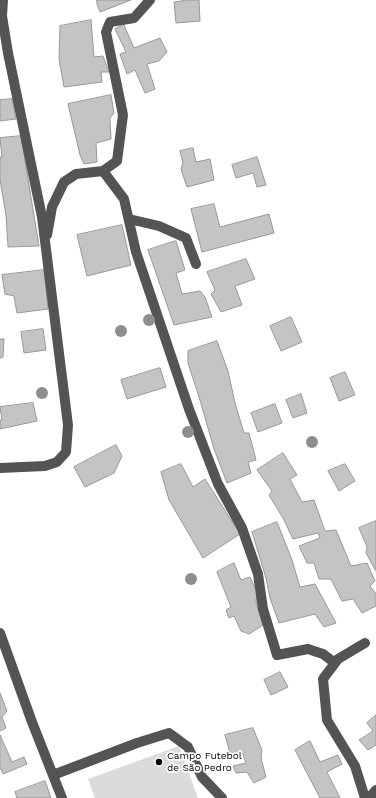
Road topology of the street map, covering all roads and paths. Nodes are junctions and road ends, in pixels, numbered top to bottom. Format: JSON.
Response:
{"nodes":[{"id":1,"x":3,"y":0,"type":"edge"},
{"id":2,"x":150,"y":0,"type":"edge"},
{"id":3,"x":103,"y":172,"type":"junction"},
{"id":4,"x":129,"y":219,"type":"junction"},
{"id":5,"x":46,"y":243,"type":"junction"},
{"id":6,"x":196,"y":264,"type":"dead end"},
{"id":7,"x":0,"y":468,"type":"edge"},
{"id":8,"x":0,"y":633,"type":"edge"},
{"id":9,"x":365,"y":643,"type":"dead end"},
{"id":10,"x":335,"y":663,"type":"junction"},
{"id":11,"x":53,"y":774,"type":"junction"},
{"id":12,"x":376,"y":790,"type":"edge"},
{"id":13,"x":62,"y":798,"type":"edge"},
{"id":14,"x":222,"y":798,"type":"edge"},
{"id":15,"x":365,"y":798,"type":"edge"},
{"id":16,"x":369,"y":798,"type":"edge"}],
"edges":[{"from":1,"to":5,"type":"street"},
{"from":2,"to":3,"type":"street"},
{"from":3,"to":4,"type":"street"},
{"from":3,"to":5,"type":"street"},
{"from":4,"to":6,"type":"street"},
{"from":4,"to":10,"type":"street"},
{"from":5,"to":7,"type":"street"},
{"from":8,"to":11,"type":"street"},
{"from":9,"to":10,"type":"street"},
{"from":10,"to":15,"type":"street"},
{"from":11,"to":13,"type":"street"},
{"from":11,"to":14,"type":"street"},
{"from":12,"to":16,"type":"street"}]}
